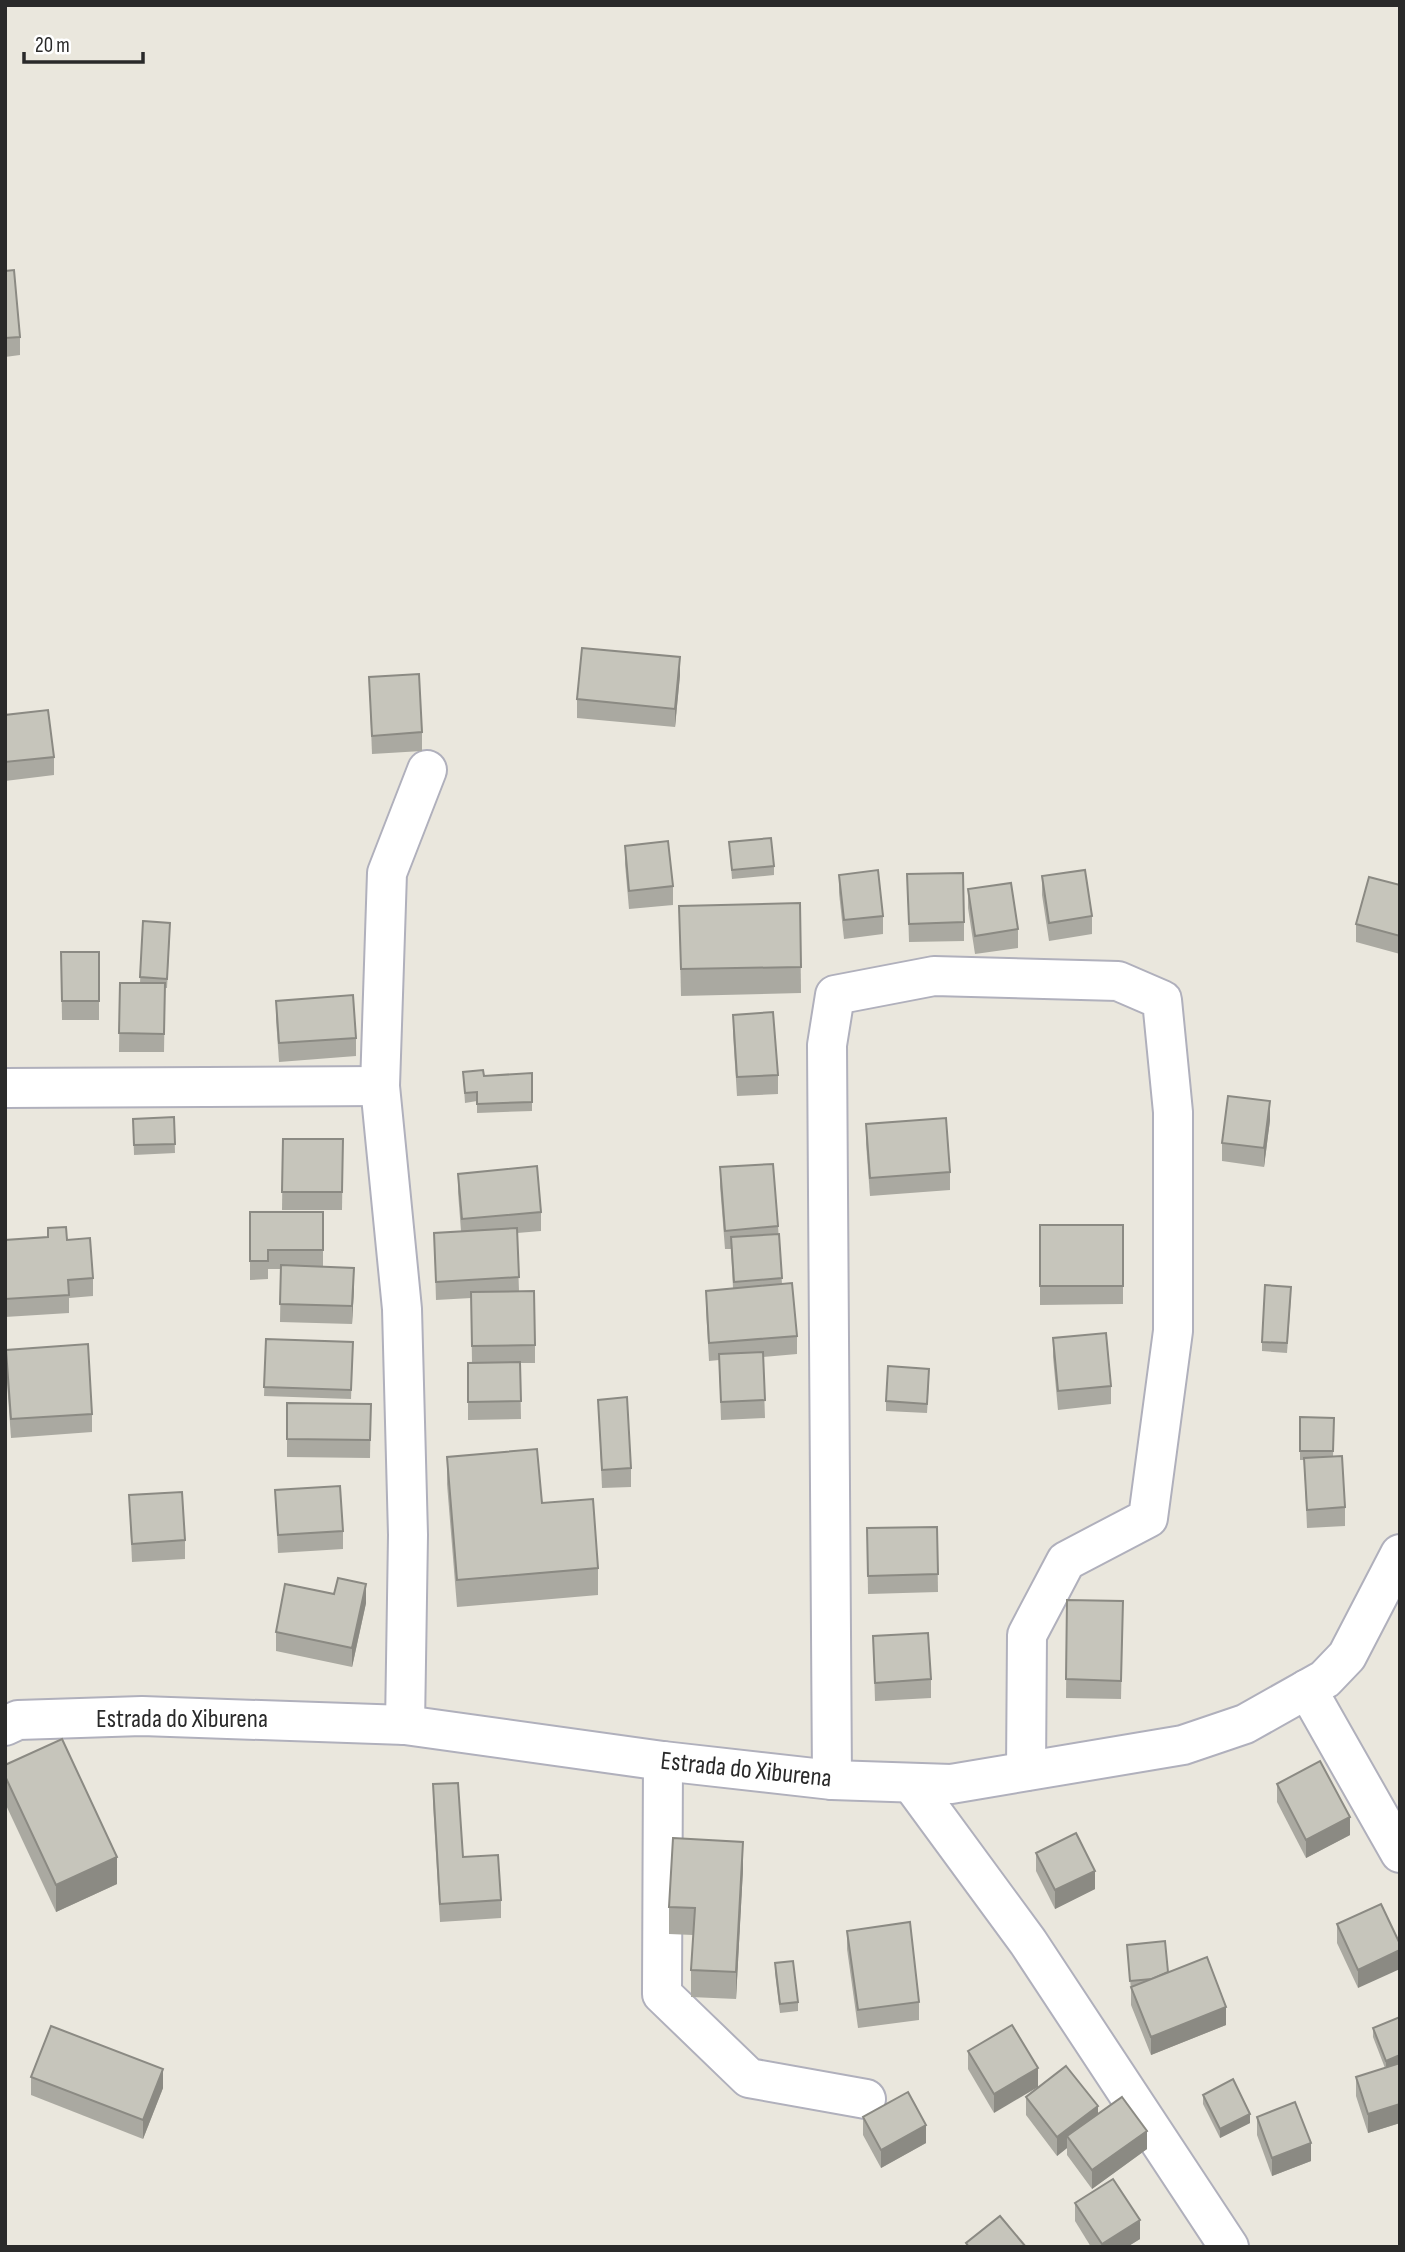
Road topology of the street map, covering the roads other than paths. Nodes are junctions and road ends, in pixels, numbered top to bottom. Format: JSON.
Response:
{"nodes":[{"id":1,"x":427,"y":770,"type":"dead end"},
{"id":2,"x":380,"y":1086,"type":"junction"},
{"id":3,"x":5,"y":1088,"type":"edge"},
{"id":4,"x":1400,"y":1553,"type":"edge"},
{"id":5,"x":1307,"y":1689,"type":"junction"},
{"id":6,"x":405,"y":1725,"type":"junction"},
{"id":7,"x":5,"y":1726,"type":"edge"},
{"id":8,"x":663,"y":1761,"type":"junction"},
{"id":9,"x":1026,"y":1771,"type":"junction"},
{"id":10,"x":832,"y":1780,"type":"junction"},
{"id":11,"x":912,"y":1784,"type":"junction"},
{"id":12,"x":1400,"y":1853,"type":"edge"},
{"id":13,"x":866,"y":2099,"type":"dead end"},
{"id":14,"x":1215,"y":2242,"type":"edge"}],
"edges":[{"from":1,"to":2,"type":"street"},
{"from":2,"to":3,"type":"street"},
{"from":2,"to":6,"type":"street"},
{"from":4,"to":5,"type":"street","name":"Estrada do Xiburena"},
{"from":5,"to":9,"type":"street","name":"Estrada do Xiburena"},
{"from":5,"to":12,"type":"street"},
{"from":6,"to":7,"type":"street","name":"Estrada do Xiburena"},
{"from":6,"to":8,"type":"street","name":"Estrada do Xiburena"},
{"from":8,"to":10,"type":"street","name":"Estrada do Xiburena"},
{"from":8,"to":13,"type":"street"},
{"from":9,"to":10,"type":"street"},
{"from":9,"to":11,"type":"street","name":"Estrada do Xiburena"},
{"from":10,"to":11,"type":"street","name":"Estrada do Xiburena"},
{"from":11,"to":14,"type":"street"}]}
